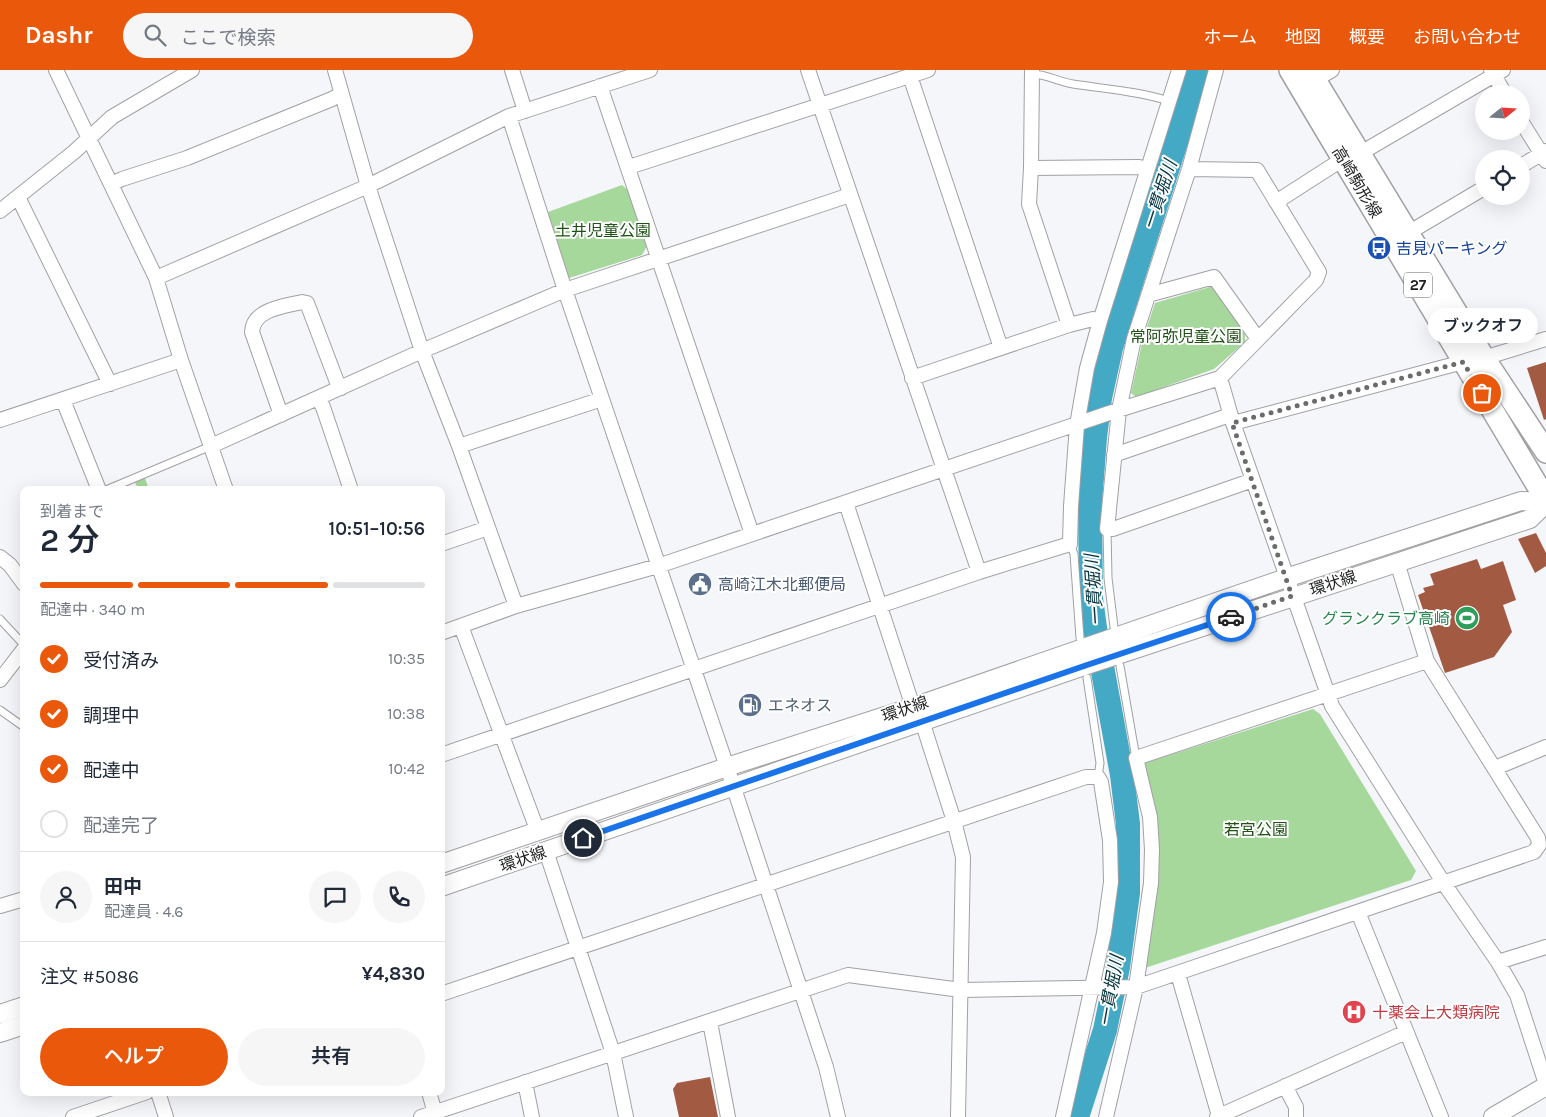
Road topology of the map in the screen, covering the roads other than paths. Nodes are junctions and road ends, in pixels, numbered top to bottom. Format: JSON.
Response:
{"nodes":[{"id":1,"x":56,"y":70,"type":"edge"},
{"id":2,"x":192,"y":70,"type":"edge"},
{"id":3,"x":335,"y":70,"type":"edge"},
{"id":4,"x":512,"y":70,"type":"edge"},
{"id":5,"x":650,"y":70,"type":"edge"},
{"id":6,"x":808,"y":70,"type":"edge"},
{"id":7,"x":928,"y":70,"type":"edge"},
{"id":8,"x":1178,"y":70,"type":"edge"},
{"id":9,"x":1216,"y":70,"type":"edge"},
{"id":10,"x":1290,"y":70,"type":"edge"},
{"id":11,"x":1032,"y":72,"type":"edge"},
{"id":12,"x":1496,"y":72,"type":"edge"},
{"id":13,"x":910,"y":76,"type":"junction"},
{"id":14,"x":1314,"y":77,"type":"edge"},
{"id":15,"x":1501,"y":85,"type":"edge"},
{"id":16,"x":600,"y":86,"type":"junction"},
{"id":17,"x":341,"y":94,"type":"junction"},
{"id":18,"x":1168,"y":101,"type":"junction"},
{"id":19,"x":821,"y":106,"type":"junction"},
{"id":20,"x":525,"y":111,"type":"junction"},
{"id":21,"x":510,"y":116,"type":"junction"},
{"id":22,"x":1530,"y":134,"type":"edge"},
{"id":23,"x":89,"y":137,"type":"junction"},
{"id":24,"x":1544,"y":155,"type":"edge"},
{"id":25,"x":1351,"y":157,"type":"junction"},
{"id":26,"x":1530,"y":162,"type":"edge"},
{"id":27,"x":629,"y":167,"type":"junction"},
{"id":28,"x":1031,"y":168,"type":"junction"},
{"id":29,"x":1147,"y":169,"type":"junction"},
{"id":30,"x":1189,"y":169,"type":"junction"},
{"id":31,"x":111,"y":184,"type":"junction"},
{"id":32,"x":368,"y":186,"type":"junction"},
{"id":33,"x":1475,"y":193,"type":"edge"},
{"id":34,"x":850,"y":195,"type":"junction"},
{"id":35,"x":18,"y":198,"type":"junction"},
{"id":36,"x":1276,"y":202,"type":"junction"},
{"id":37,"x":0,"y":211,"type":"edge"},
{"id":38,"x":1408,"y":233,"type":"junction"},
{"id":39,"x":659,"y":260,"type":"junction"},
{"id":40,"x":156,"y":278,"type":"junction"},
{"id":41,"x":565,"y":290,"type":"junction"},
{"id":42,"x":1148,"y":295,"type":"junction"},
{"id":43,"x":1100,"y":320,"type":"junction"},
{"id":44,"x":1069,"y":325,"type":"junction"},
{"id":45,"x":1546,"y":338,"type":"edge"},
{"id":46,"x":1258,"y":339,"type":"junction"},
{"id":47,"x":1002,"y":348,"type":"junction"},
{"id":48,"x":422,"y":351,"type":"junction"},
{"id":49,"x":1484,"y":358,"type":"junction"},
{"id":50,"x":181,"y":360,"type":"junction"},
{"id":51,"x":1463,"y":362,"type":"junction"},
{"id":52,"x":912,"y":378,"type":"junction"},
{"id":53,"x":1220,"y":378,"type":"junction"},
{"id":54,"x":110,"y":384,"type":"junction"},
{"id":55,"x":341,"y":388,"type":"junction"},
{"id":56,"x":318,"y":398,"type":"junction"},
{"id":57,"x":602,"y":399,"type":"junction"},
{"id":58,"x":63,"y":400,"type":"junction"},
{"id":59,"x":1118,"y":410,"type":"junction"},
{"id":60,"x":281,"y":415,"type":"junction"},
{"id":61,"x":1231,"y":419,"type":"junction"},
{"id":62,"x":0,"y":420,"type":"edge"},
{"id":63,"x":1077,"y":425,"type":"junction"},
{"id":64,"x":211,"y":446,"type":"junction"},
{"id":65,"x":459,"y":446,"type":"junction"},
{"id":66,"x":1546,"y":452,"type":"edge"},
{"id":67,"x":1114,"y":455,"type":"junction"},
{"id":68,"x":944,"y":470,"type":"junction"},
{"id":69,"x":1252,"y":480,"type":"junction"},
{"id":70,"x":97,"y":486,"type":"edge"},
{"id":71,"x":116,"y":486,"type":"edge"},
{"id":72,"x":225,"y":486,"type":"edge"},
{"id":73,"x":349,"y":486,"type":"edge"},
{"id":74,"x":846,"y":502,"type":"junction"},
{"id":75,"x":1546,"y":502,"type":"edge"},
{"id":76,"x":488,"y":528,"type":"junction"},
{"id":77,"x":1107,"y":529,"type":"junction"},
{"id":78,"x":752,"y":534,"type":"junction"},
{"id":79,"x":445,"y":543,"type":"edge"},
{"id":80,"x":1070,"y":544,"type":"junction"},
{"id":81,"x":0,"y":557,"type":"edge"},
{"id":82,"x":1397,"y":562,"type":"junction"},
{"id":83,"x":658,"y":566,"type":"junction"},
{"id":84,"x":979,"y":572,"type":"junction"},
{"id":85,"x":1286,"y":578,"type":"junction"},
{"id":86,"x":20,"y":579,"type":"edge"},
{"id":87,"x":1292,"y":596,"type":"junction"},
{"id":88,"x":516,"y":606,"type":"junction"},
{"id":89,"x":880,"y":606,"type":"junction"},
{"id":90,"x":0,"y":619,"type":"edge"},
{"id":91,"x":461,"y":626,"type":"junction"},
{"id":92,"x":445,"y":632,"type":"edge"},
{"id":93,"x":1113,"y":632,"type":"junction"},
{"id":94,"x":20,"y":642,"type":"edge"},
{"id":95,"x":1082,"y":643,"type":"junction"},
{"id":96,"x":20,"y":652,"type":"edge"},
{"id":97,"x":1427,"y":660,"type":"junction"},
{"id":98,"x":1118,"y":661,"type":"junction"},
{"id":99,"x":694,"y":668,"type":"junction"},
{"id":100,"x":1087,"y":671,"type":"junction"},
{"id":101,"x":0,"y":680,"type":"edge"},
{"id":102,"x":1328,"y":694,"type":"junction"},
{"id":103,"x":0,"y":710,"type":"edge"},
{"id":104,"x":917,"y":714,"type":"junction"},
{"id":105,"x":20,"y":724,"type":"edge"},
{"id":106,"x":500,"y":734,"type":"junction"},
{"id":107,"x":1546,"y":747,"type":"edge"},
{"id":108,"x":445,"y":754,"type":"edge"},
{"id":109,"x":1136,"y":758,"type":"junction"},
{"id":110,"x":727,"y":767,"type":"junction"},
{"id":111,"x":1495,"y":768,"type":"junction"},
{"id":112,"x":1098,"y":777,"type":"junction"},
{"id":113,"x":733,"y":788,"type":"junction"},
{"id":114,"x":954,"y":821,"type":"junction"},
{"id":115,"x":538,"y":832,"type":"junction"},
{"id":116,"x":546,"y":851,"type":"junction"},
{"id":117,"x":445,"y":863,"type":"edge"},
{"id":118,"x":1443,"y":882,"type":"junction"},
{"id":119,"x":445,"y":886,"type":"edge"},
{"id":120,"x":766,"y":886,"type":"junction"},
{"id":121,"x":20,"y":899,"type":"edge"},
{"id":122,"x":0,"y":906,"type":"edge"},
{"id":123,"x":1358,"y":912,"type":"junction"},
{"id":124,"x":577,"y":947,"type":"junction"},
{"id":125,"x":1546,"y":947,"type":"edge"},
{"id":126,"x":1498,"y":962,"type":"junction"},
{"id":127,"x":1178,"y":974,"type":"junction"},
{"id":128,"x":1136,"y":987,"type":"junction"},
{"id":129,"x":1093,"y":988,"type":"junction"},
{"id":130,"x":800,"y":990,"type":"junction"},
{"id":131,"x":961,"y":990,"type":"junction"},
{"id":132,"x":445,"y":993,"type":"edge"},
{"id":133,"x":20,"y":1007,"type":"edge"},
{"id":134,"x":0,"y":1014,"type":"edge"},
{"id":135,"x":710,"y":1022,"type":"junction"},
{"id":136,"x":20,"y":1026,"type":"edge"},
{"id":137,"x":1406,"y":1032,"type":"junction"},
{"id":138,"x":0,"y":1033,"type":"edge"},
{"id":139,"x":613,"y":1053,"type":"junction"},
{"id":140,"x":525,"y":1082,"type":"junction"},
{"id":141,"x":1546,"y":1085,"type":"edge"},
{"id":142,"x":1285,"y":1086,"type":"junction"},
{"id":143,"x":135,"y":1096,"type":"edge"},
{"id":144,"x":159,"y":1096,"type":"edge"},
{"id":145,"x":430,"y":1096,"type":"edge"},
{"id":146,"x":436,"y":1115,"type":"edge"},
{"id":147,"x":1218,"y":1116,"type":"edge"},
{"id":148,"x":74,"y":1117,"type":"edge"},
{"id":149,"x":166,"y":1117,"type":"edge"},
{"id":150,"x":421,"y":1117,"type":"edge"},
{"id":151,"x":532,"y":1117,"type":"edge"},
{"id":152,"x":626,"y":1117,"type":"edge"},
{"id":153,"x":728,"y":1117,"type":"edge"},
{"id":154,"x":838,"y":1117,"type":"edge"},
{"id":155,"x":958,"y":1117,"type":"edge"},
{"id":156,"x":1063,"y":1117,"type":"edge"},
{"id":157,"x":1106,"y":1117,"type":"edge"},
{"id":158,"x":1296,"y":1117,"type":"edge"},
{"id":159,"x":1441,"y":1117,"type":"edge"},
{"id":160,"x":1493,"y":1117,"type":"edge"}],
"edges":[{"from":1,"to":23,"type":"street"},
{"from":2,"to":23,"type":"street"},
{"from":3,"to":17,"type":"street"},
{"from":4,"to":20,"type":"street"},
{"from":5,"to":16,"type":"street"},
{"from":6,"to":19,"type":"street"},
{"from":7,"to":13,"type":"street"},
{"from":8,"to":18,"type":"street"},
{"from":9,"to":30,"type":"street"},
{"from":10,"to":14,"type":"main road","name":"高崎駒形線","number":"27"},
{"from":11,"to":18,"type":"lane"},
{"from":11,"to":28,"type":"street"},
{"from":12,"to":15,"type":"street"},
{"from":12,"to":25,"type":"street"},
{"from":13,"to":19,"type":"street"},
{"from":13,"to":47,"type":"street"},
{"from":14,"to":25,"type":"main road","name":"高崎駒形線","number":"27"},
{"from":16,"to":20,"type":"street"},
{"from":16,"to":27,"type":"street"},
{"from":17,"to":31,"type":"street"},
{"from":17,"to":32,"type":"street"},
{"from":18,"to":29,"type":"street"},
{"from":19,"to":27,"type":"street"},
{"from":19,"to":34,"type":"street"},
{"from":20,"to":21,"type":"street"},
{"from":21,"to":32,"type":"street"},
{"from":21,"to":41,"type":"street"},
{"from":22,"to":24,"type":"street"},
{"from":23,"to":31,"type":"street"},
{"from":23,"to":35,"type":"street"},
{"from":24,"to":26,"type":"street"},
{"from":25,"to":36,"type":"street"},
{"from":25,"to":38,"type":"main road","name":"高崎駒形線","number":"27"},
{"from":25,"to":51,"type":"main road","name":"高崎駒形線","number":"27"},
{"from":27,"to":39,"type":"street"},
{"from":28,"to":29,"type":"street"},
{"from":28,"to":44,"type":"street"},
{"from":29,"to":43,"type":"street"},
{"from":30,"to":36,"type":"street"},
{"from":30,"to":42,"type":"street"},
{"from":31,"to":40,"type":"street"},
{"from":32,"to":40,"type":"street"},
{"from":32,"to":48,"type":"street"},
{"from":33,"to":38,"type":"street"},
{"from":34,"to":39,"type":"street"},
{"from":34,"to":52,"type":"street"},
{"from":35,"to":37,"type":"street"},
{"from":35,"to":54,"type":"street"},
{"from":36,"to":46,"type":"street"},
{"from":38,"to":49,"type":"main road","name":"高崎駒形線","number":"27"},
{"from":39,"to":41,"type":"street"},
{"from":39,"to":78,"type":"street"},
{"from":40,"to":50,"type":"street"},
{"from":41,"to":48,"type":"street"},
{"from":41,"to":57,"type":"street"},
{"from":42,"to":46,"type":"street"},
{"from":42,"to":59,"type":"street"},
{"from":43,"to":44,"type":"street"},
{"from":43,"to":63,"type":"street"},
{"from":44,"to":47,"type":"street"},
{"from":45,"to":49,"type":"street"},
{"from":46,"to":53,"type":"street"},
{"from":47,"to":52,"type":"street"},
{"from":48,"to":55,"type":"street"},
{"from":48,"to":65,"type":"street"},
{"from":49,"to":66,"type":"main road","name":"高崎駒形線","number":"27"},
{"from":50,"to":54,"type":"street"},
{"from":50,"to":64,"type":"street"},
{"from":51,"to":61,"type":"street"},
{"from":51,"to":75,"type":"main road","name":"高崎駒形線","number":"27"},
{"from":52,"to":68,"type":"street"},
{"from":53,"to":59,"type":"street"},
{"from":53,"to":61,"type":"street"},
{"from":54,"to":58,"type":"street"},
{"from":55,"to":56,"type":"street"},
{"from":55,"to":60,"type":"street"},
{"from":56,"to":60,"type":"street"},
{"from":56,"to":73,"type":"street"},
{"from":57,"to":65,"type":"street"},
{"from":57,"to":83,"type":"street"},
{"from":58,"to":62,"type":"street"},
{"from":58,"to":70,"type":"street"},
{"from":59,"to":63,"type":"street"},
{"from":59,"to":67,"type":"street"},
{"from":60,"to":64,"type":"street"},
{"from":61,"to":67,"type":"street"},
{"from":61,"to":69,"type":"street"},
{"from":63,"to":68,"type":"street"},
{"from":63,"to":80,"type":"street"},
{"from":64,"to":71,"type":"lane"},
{"from":64,"to":72,"type":"street"},
{"from":65,"to":76,"type":"street"},
{"from":67,"to":77,"type":"street"},
{"from":68,"to":74,"type":"street"},
{"from":68,"to":84,"type":"street"},
{"from":69,"to":77,"type":"street"},
{"from":69,"to":85,"type":"street"},
{"from":74,"to":78,"type":"street"},
{"from":74,"to":89,"type":"street"},
{"from":75,"to":82,"type":"street","name":"環状線"},
{"from":75,"to":85,"type":"street","name":"環状線"},
{"from":76,"to":79,"type":"street"},
{"from":76,"to":88,"type":"street"},
{"from":77,"to":93,"type":"lane"},
{"from":78,"to":83,"type":"street"},
{"from":80,"to":84,"type":"street"},
{"from":80,"to":95,"type":"lane"},
{"from":81,"to":86,"type":"street"},
{"from":82,"to":87,"type":"street","name":"環状線"},
{"from":82,"to":97,"type":"street"},
{"from":83,"to":88,"type":"street"},
{"from":83,"to":99,"type":"street"},
{"from":84,"to":89,"type":"street"},
{"from":85,"to":87,"type":"street"},
{"from":85,"to":93,"type":"street","name":"環状線"},
{"from":87,"to":98,"type":"street","name":"環状線"},
{"from":87,"to":102,"type":"street"},
{"from":88,"to":91,"type":"street"},
{"from":89,"to":99,"type":"street"},
{"from":89,"to":104,"type":"street"},
{"from":90,"to":94,"type":"lane"},
{"from":91,"to":92,"type":"street"},
{"from":91,"to":106,"type":"street"},
{"from":93,"to":95,"type":"street","name":"環状線"},
{"from":95,"to":104,"type":"street","name":"環状線"},
{"from":96,"to":101,"type":"street"},
{"from":97,"to":102,"type":"street"},
{"from":97,"to":111,"type":"street"},
{"from":98,"to":100,"type":"street","name":"環状線"},
{"from":98,"to":109,"type":"lane"},
{"from":99,"to":106,"type":"street"},
{"from":99,"to":110,"type":"street"},
{"from":100,"to":104,"type":"street","name":"環状線"},
{"from":100,"to":112,"type":"lane"},
{"from":102,"to":109,"type":"street"},
{"from":102,"to":118,"type":"street"},
{"from":103,"to":105,"type":"lane"},
{"from":104,"to":110,"type":"street","name":"環状線"},
{"from":104,"to":113,"type":"street","name":"環状線"},
{"from":104,"to":114,"type":"street"},
{"from":106,"to":108,"type":"street"},
{"from":106,"to":115,"type":"street"},
{"from":107,"to":111,"type":"street"},
{"from":109,"to":128,"type":"street"},
{"from":110,"to":113,"type":"street"},
{"from":110,"to":115,"type":"street","name":"環状線"},
{"from":111,"to":118,"type":"street"},
{"from":112,"to":114,"type":"street"},
{"from":112,"to":129,"type":"street"},
{"from":113,"to":116,"type":"street","name":"環状線"},
{"from":113,"to":120,"type":"street"},
{"from":114,"to":120,"type":"street"},
{"from":114,"to":131,"type":"street"},
{"from":115,"to":117,"type":"street","name":"環状線"},
{"from":116,"to":119,"type":"street","name":"環状線"},
{"from":116,"to":124,"type":"street"},
{"from":118,"to":123,"type":"street"},
{"from":118,"to":126,"type":"street"},
{"from":120,"to":124,"type":"street"},
{"from":120,"to":130,"type":"street"},
{"from":121,"to":122,"type":"street"},
{"from":123,"to":127,"type":"street"},
{"from":123,"to":137,"type":"street"},
{"from":124,"to":132,"type":"street"},
{"from":124,"to":139,"type":"street"},
{"from":125,"to":126,"type":"street"},
{"from":126,"to":141,"type":"street"},
{"from":127,"to":128,"type":"street"},
{"from":127,"to":147,"type":"street"},
{"from":128,"to":129,"type":"street"},
{"from":128,"to":157,"type":"street"},
{"from":129,"to":131,"type":"street"},
{"from":129,"to":156,"type":"street"},
{"from":130,"to":131,"type":"street"},
{"from":130,"to":135,"type":"street"},
{"from":130,"to":154,"type":"street"},
{"from":131,"to":155,"type":"street"},
{"from":133,"to":134,"type":"street"},
{"from":135,"to":139,"type":"street"},
{"from":135,"to":153,"type":"street"},
{"from":136,"to":138,"type":"street"},
{"from":137,"to":142,"type":"street"},
{"from":137,"to":159,"type":"street"},
{"from":139,"to":140,"type":"street"},
{"from":139,"to":152,"type":"street"},
{"from":140,"to":146,"type":"street"},
{"from":140,"to":151,"type":"street"},
{"from":141,"to":160,"type":"street"},
{"from":142,"to":147,"type":"street"},
{"from":142,"to":158,"type":"street"},
{"from":143,"to":148,"type":"street"},
{"from":144,"to":149,"type":"street"},
{"from":145,"to":146,"type":"street"},
{"from":146,"to":150,"type":"street"}]}
